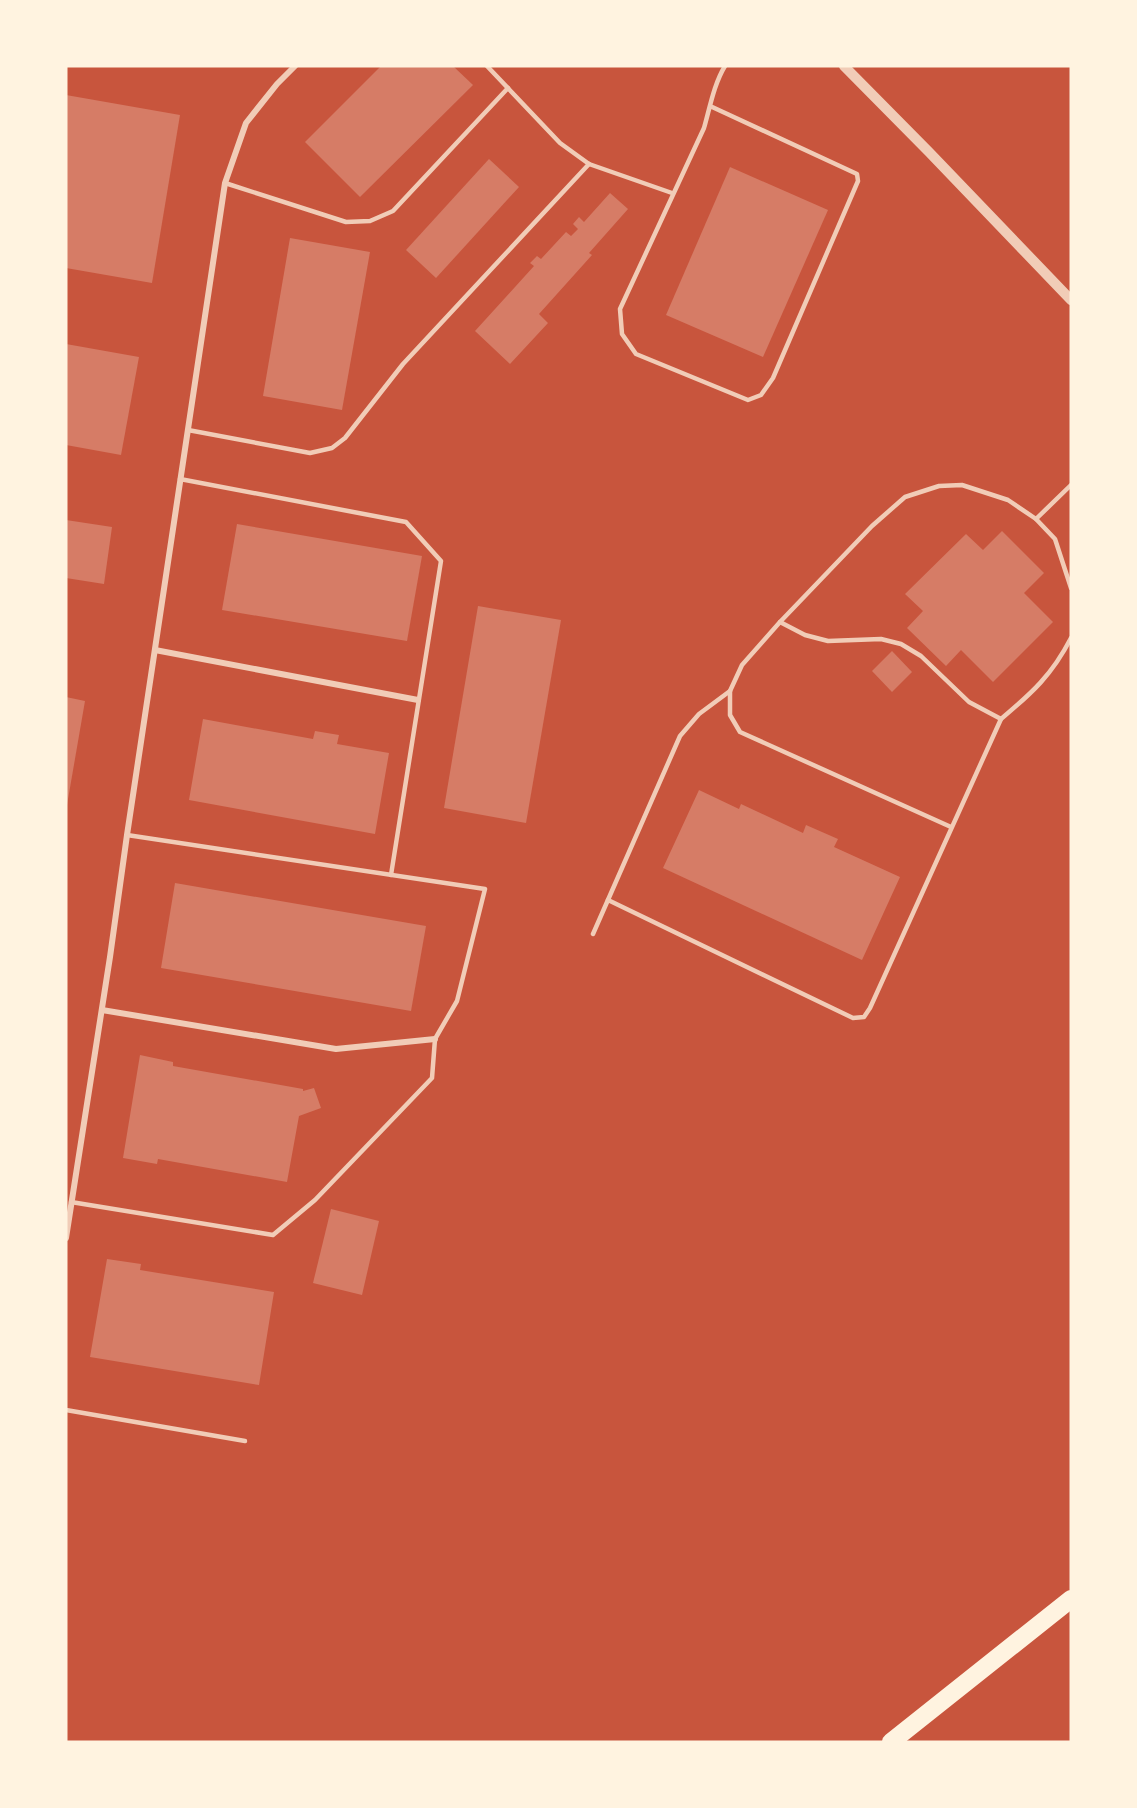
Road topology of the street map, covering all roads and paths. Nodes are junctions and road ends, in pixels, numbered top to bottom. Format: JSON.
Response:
{"nodes":[{"id":1,"x":295,"y":66,"type":"edge"},
{"id":2,"x":487,"y":66,"type":"edge"},
{"id":3,"x":725,"y":66,"type":"edge"},
{"id":4,"x":844,"y":66,"type":"edge"},
{"id":5,"x":508,"y":88,"type":"junction"},
{"id":6,"x":710,"y":106,"type":"junction"},
{"id":7,"x":589,"y":164,"type":"junction"},
{"id":8,"x":225,"y":183,"type":"junction"},
{"id":9,"x":672,"y":193,"type":"junction"},
{"id":10,"x":1071,"y":300,"type":"edge"},
{"id":11,"x":188,"y":430,"type":"junction"},
{"id":12,"x":180,"y":479,"type":"junction"},
{"id":13,"x":1071,"y":485,"type":"edge"},
{"id":14,"x":1036,"y":519,"type":"junction"},
{"id":15,"x":1071,"y":588,"type":"edge"},
{"id":16,"x":780,"y":621,"type":"junction"},
{"id":17,"x":1071,"y":638,"type":"edge"},
{"id":18,"x":155,"y":650,"type":"junction"},
{"id":19,"x":730,"y":691,"type":"junction"},
{"id":20,"x":418,"y":700,"type":"junction"},
{"id":21,"x":1001,"y":719,"type":"junction"},
{"id":22,"x":951,"y":827,"type":"junction"},
{"id":23,"x":127,"y":835,"type":"junction"},
{"id":24,"x":391,"y":875,"type":"junction"},
{"id":25,"x":608,"y":900,"type":"junction"},
{"id":26,"x":593,"y":934,"type":"dead end"},
{"id":27,"x":102,"y":1010,"type":"junction"},
{"id":28,"x":435,"y":1039,"type":"junction"},
{"id":29,"x":71,"y":1202,"type":"junction"},
{"id":30,"x":66,"y":1238,"type":"edge"},
{"id":31,"x":66,"y":1410,"type":"edge"},
{"id":32,"x":245,"y":1441,"type":"dead end"},
{"id":33,"x":1071,"y":1599,"type":"edge"},
{"id":34,"x":891,"y":1742,"type":"edge"}],
"edges":[{"from":1,"to":8,"type":"street"},
{"from":2,"to":5,"type":"lane"},
{"from":3,"to":6,"type":"lane"},
{"from":4,"to":10,"type":"street"},
{"from":5,"to":7,"type":"lane"},
{"from":5,"to":8,"type":"lane"},
{"from":6,"to":9,"type":"lane"},
{"from":6,"to":9,"type":"lane"},
{"from":7,"to":9,"type":"lane"},
{"from":7,"to":11,"type":"lane"},
{"from":8,"to":11,"type":"street"},
{"from":11,"to":12,"type":"street"},
{"from":12,"to":18,"type":"street"},
{"from":12,"to":20,"type":"lane"},
{"from":13,"to":14,"type":"lane"},
{"from":14,"to":15,"type":"lane"},
{"from":14,"to":16,"type":"lane"},
{"from":16,"to":19,"type":"lane"},
{"from":16,"to":21,"type":"lane"},
{"from":17,"to":21,"type":"lane"},
{"from":18,"to":20,"type":"street"},
{"from":18,"to":23,"type":"street"},
{"from":19,"to":22,"type":"lane"},
{"from":19,"to":25,"type":"lane"},
{"from":20,"to":24,"type":"lane"},
{"from":21,"to":22,"type":"lane"},
{"from":22,"to":25,"type":"lane"},
{"from":23,"to":24,"type":"lane"},
{"from":23,"to":27,"type":"street"},
{"from":24,"to":28,"type":"lane"},
{"from":25,"to":26,"type":"lane"},
{"from":27,"to":28,"type":"street"},
{"from":27,"to":29,"type":"street"},
{"from":28,"to":29,"type":"lane"},
{"from":29,"to":30,"type":"street"},
{"from":31,"to":32,"type":"lane"},
{"from":33,"to":34,"type":"highway"}]}
